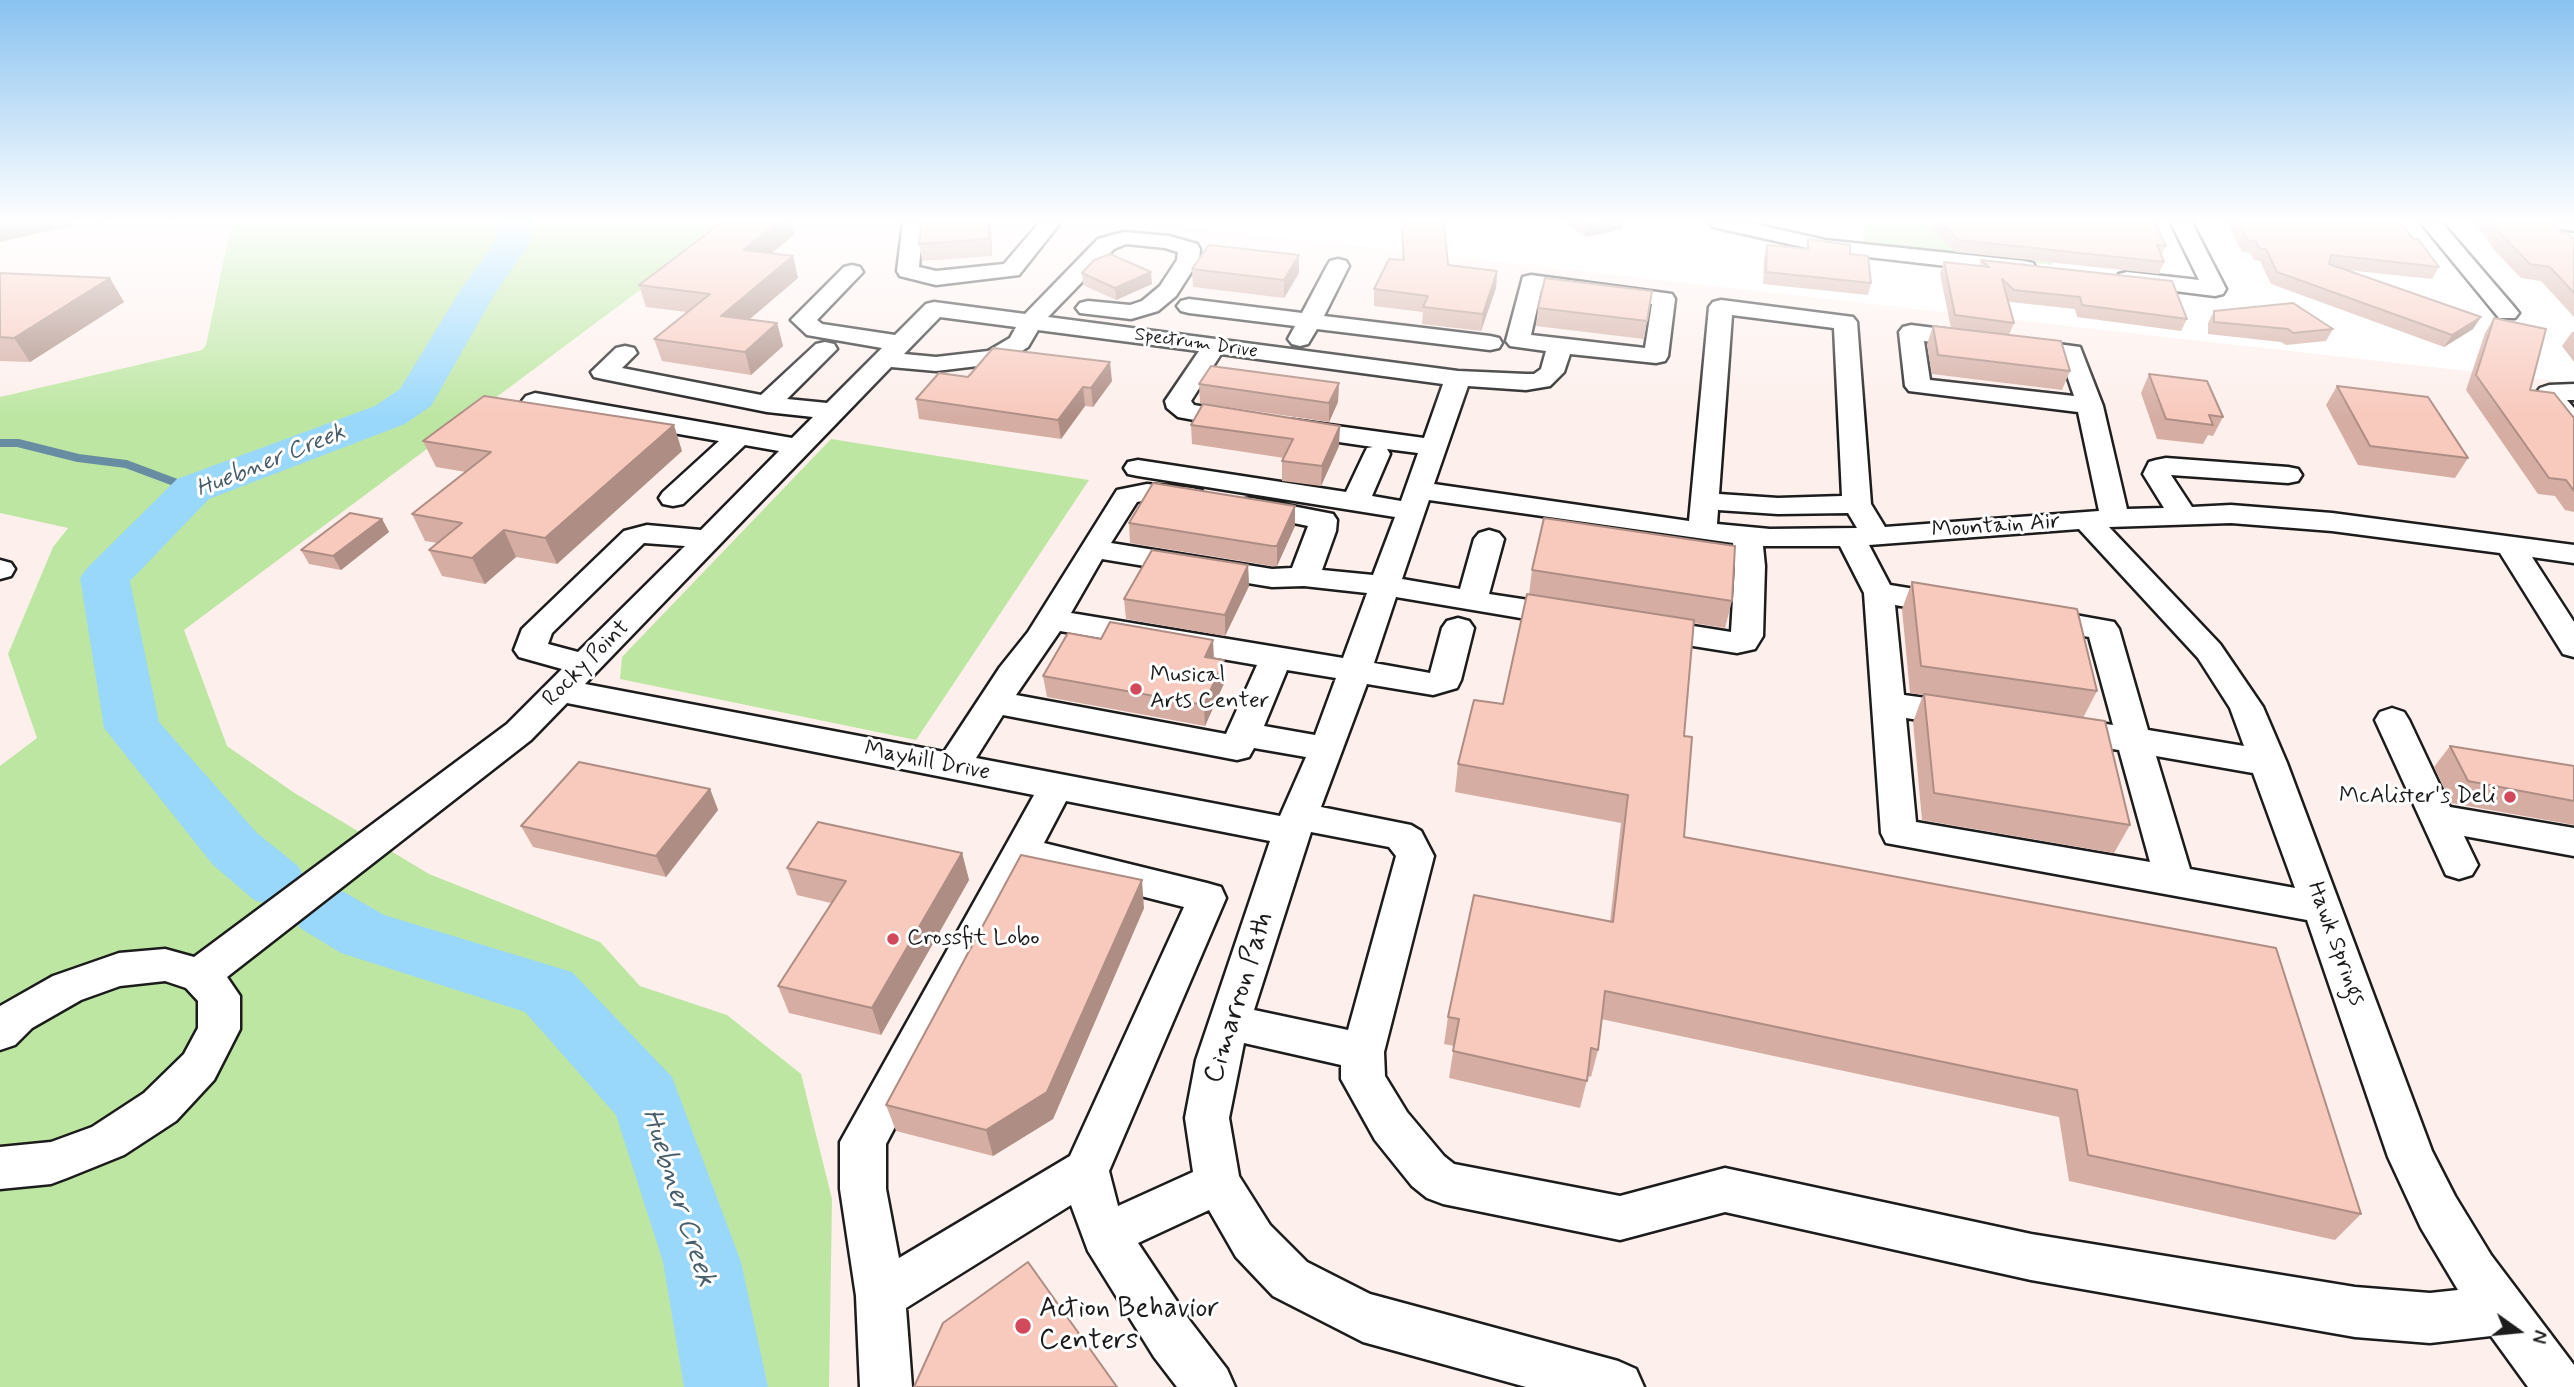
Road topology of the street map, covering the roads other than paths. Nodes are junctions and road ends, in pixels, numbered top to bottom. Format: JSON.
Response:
{"nodes":[{"id":1,"x":836,"y":288,"type":"edge"},
{"id":2,"x":928,"y":288,"type":"edge"},
{"id":3,"x":955,"y":288,"type":"edge"},
{"id":4,"x":1062,"y":288,"type":"edge"},
{"id":5,"x":1170,"y":288,"type":"edge"},
{"id":6,"x":1327,"y":288,"type":"edge"},
{"id":7,"x":1530,"y":288,"type":"edge"},
{"id":8,"x":1576,"y":288,"type":"edge"},
{"id":9,"x":2486,"y":288,"type":"edge"},
{"id":10,"x":935,"y":294,"type":"junction"},
{"id":11,"x":1047,"y":303,"type":"junction"},
{"id":12,"x":1189,"y":306,"type":"dead end"},
{"id":13,"x":2507,"y":313,"type":"dead end"},
{"id":14,"x":1310,"y":321,"type":"junction"},
{"id":15,"x":1030,"y":322,"type":"junction"},
{"id":16,"x":1490,"y":343,"type":"dead end"},
{"id":17,"x":1213,"y":346,"type":"junction"},
{"id":18,"x":1560,"y":346,"type":"junction"},
{"id":19,"x":825,"y":349,"type":"dead end"},
{"id":20,"x":893,"y":351,"type":"junction"},
{"id":21,"x":625,"y":353,"type":"dead end"},
{"id":22,"x":1291,"y":356,"type":"junction"},
{"id":23,"x":1458,"y":378,"type":"junction"},
{"id":24,"x":2574,"y":392,"type":"edge"},
{"id":25,"x":535,"y":401,"type":"edge"},
{"id":26,"x":767,"y":404,"type":"junction"},
{"id":27,"x":2090,"y":406,"type":"junction"},
{"id":28,"x":834,"y":412,"type":"junction"},
{"id":29,"x":2574,"y":426,"type":"edge"},
{"id":30,"x":740,"y":436,"type":"junction"},
{"id":31,"x":800,"y":447,"type":"junction"},
{"id":32,"x":1434,"y":447,"type":"junction"},
{"id":33,"x":1377,"y":454,"type":"dead end"},
{"id":34,"x":1138,"y":468,"type":"dead end"},
{"id":35,"x":2288,"y":475,"type":"dead end"},
{"id":36,"x":673,"y":498,"type":"dead end"},
{"id":37,"x":1415,"y":501,"type":"junction"},
{"id":38,"x":1705,"y":501,"type":"junction"},
{"id":39,"x":1356,"y":502,"type":"junction"},
{"id":40,"x":1857,"y":504,"type":"junction"},
{"id":41,"x":2182,"y":514,"type":"junction"},
{"id":42,"x":2100,"y":519,"type":"junction"},
{"id":43,"x":1702,"y":532,"type":"junction"},
{"id":44,"x":1747,"y":536,"type":"junction"},
{"id":45,"x":1863,"y":537,"type":"junction"},
{"id":46,"x":710,"y":539,"type":"junction"},
{"id":47,"x":1489,"y":539,"type":"dead end"},
{"id":48,"x":2510,"y":546,"type":"junction"},
{"id":49,"x":1093,"y":549,"type":"junction"},
{"id":50,"x":2574,"y":554,"type":"edge"},
{"id":51,"x":1304,"y":577,"type":"junction"},
{"id":52,"x":1385,"y":586,"type":"junction"},
{"id":53,"x":1879,"y":593,"type":"junction"},
{"id":54,"x":1465,"y":614,"type":"junction"},
{"id":55,"x":1051,"y":620,"type":"junction"},
{"id":56,"x":2574,"y":646,"type":"edge"},
{"id":57,"x":1275,"y":660,"type":"junction"},
{"id":58,"x":587,"y":665,"type":"junction"},
{"id":59,"x":1354,"y":673,"type":"junction"},
{"id":60,"x":562,"y":691,"type":"junction"},
{"id":61,"x":994,"y":702,"type":"junction"},
{"id":62,"x":1890,"y":704,"type":"junction"},
{"id":63,"x":1998,"y":720,"type":"edge"},
{"id":64,"x":2392,"y":720,"type":"dead end"},
{"id":65,"x":2039,"y":726,"type":"edge"},
{"id":66,"x":1244,"y":734,"type":"junction"},
{"id":67,"x":2134,"y":740,"type":"junction"},
{"id":68,"x":1327,"y":749,"type":"junction"},
{"id":69,"x":2269,"y":763,"type":"junction"},
{"id":70,"x":951,"y":767,"type":"junction"},
{"id":71,"x":1056,"y":787,"type":"junction"},
{"id":72,"x":2437,"y":818,"type":"junction"},
{"id":73,"x":1295,"y":824,"type":"junction"},
{"id":74,"x":2574,"y":842,"type":"edge"},
{"id":75,"x":1021,"y":851,"type":"junction"},
{"id":76,"x":2459,"y":865,"type":"dead end"},
{"id":77,"x":2174,"y":881,"type":"junction"},
{"id":78,"x":2322,"y":908,"type":"junction"},
{"id":79,"x":200,"y":975,"type":"junction"},
{"id":80,"x":1229,"y":1022,"type":"junction"},
{"id":81,"x":0,"y":1032,"type":"edge"},
{"id":82,"x":1363,"y":1052,"type":"junction"},
{"id":83,"x":1086,"y":1171,"type":"junction"},
{"id":84,"x":6,"y":1176,"type":"edge"},
{"id":85,"x":1218,"y":1183,"type":"junction"},
{"id":86,"x":1105,"y":1235,"type":"junction"},
{"id":87,"x":881,"y":1296,"type":"junction"},
{"id":88,"x":2501,"y":1310,"type":"junction"},
{"id":89,"x":886,"y":1387,"type":"edge"},
{"id":90,"x":1209,"y":1387,"type":"edge"},
{"id":91,"x":1618,"y":1387,"type":"edge"},
{"id":92,"x":2559,"y":1387,"type":"edge"}],
"edges":[{"from":1,"to":20,"type":"street"},
{"from":2,"to":10,"type":"street"},
{"from":3,"to":10,"type":"street"},
{"from":4,"to":11,"type":"street"},
{"from":5,"to":11,"type":"street"},
{"from":6,"to":14,"type":"street"},
{"from":7,"to":18,"type":"street"},
{"from":8,"to":18,"type":"street"},
{"from":9,"to":13,"type":"street"},
{"from":10,"to":15,"type":"street","name":"Spectrum Drive"},
{"from":10,"to":20,"type":"street","name":"Rocky Point"},
{"from":11,"to":15,"type":"street"},
{"from":12,"to":14,"type":"street"},
{"from":14,"to":16,"type":"street"},
{"from":14,"to":22,"type":"street"},
{"from":15,"to":17,"type":"street","name":"Spectrum Drive"},
{"from":15,"to":20,"type":"street"},
{"from":17,"to":22,"type":"street","name":"Spectrum Drive"},
{"from":17,"to":32,"type":"street"},
{"from":18,"to":23,"type":"street","name":"Spectrum Drive"},
{"from":19,"to":26,"type":"street"},
{"from":20,"to":28,"type":"street","name":"Rocky Point"},
{"from":21,"to":26,"type":"street"},
{"from":22,"to":23,"type":"street","name":"Spectrum Drive"},
{"from":23,"to":32,"type":"street","name":"Cimarron Path"},
{"from":24,"to":29,"type":"street"},
{"from":25,"to":30,"type":"street"},
{"from":26,"to":28,"type":"street"},
{"from":27,"to":27,"type":"street"},
{"from":27,"to":42,"type":"street"},
{"from":28,"to":31,"type":"street","name":"Rocky Point"},
{"from":30,"to":31,"type":"street"},
{"from":30,"to":36,"type":"street"},
{"from":31,"to":46,"type":"street","name":"Rocky Point"},
{"from":32,"to":37,"type":"street","name":"Cimarron Path"},
{"from":33,"to":39,"type":"street"},
{"from":34,"to":39,"type":"street"},
{"from":35,"to":41,"type":"street"},
{"from":37,"to":39,"type":"street"},
{"from":37,"to":43,"type":"street","name":"Mountain Air"},
{"from":37,"to":52,"type":"street","name":"Cimarron Path"},
{"from":38,"to":40,"type":"street"},
{"from":38,"to":40,"type":"street"},
{"from":38,"to":43,"type":"street"},
{"from":40,"to":45,"type":"street"},
{"from":41,"to":42,"type":"street","name":"Mountain Air"},
{"from":41,"to":48,"type":"street","name":"Mountain Air"},
{"from":42,"to":45,"type":"street","name":"Mountain Air"},
{"from":42,"to":69,"type":"street","name":"Hawk Springs"},
{"from":43,"to":44,"type":"street","name":"Mountain Air"},
{"from":44,"to":45,"type":"street","name":"Mountain Air"},
{"from":44,"to":54,"type":"street"},
{"from":45,"to":53,"type":"street"},
{"from":46,"to":58,"type":"street","name":"Rocky Point"},
{"from":46,"to":58,"type":"street"},
{"from":47,"to":54,"type":"street"},
{"from":48,"to":50,"type":"street","name":"Mountain Air"},
{"from":48,"to":56,"type":"street"},
{"from":49,"to":51,"type":"street"},
{"from":49,"to":51,"type":"street"},
{"from":49,"to":55,"type":"street"},
{"from":51,"to":52,"type":"street"},
{"from":52,"to":54,"type":"street"},
{"from":52,"to":59,"type":"street","name":"Cimarron Path"},
{"from":53,"to":62,"type":"street"},
{"from":53,"to":67,"type":"street"},
{"from":54,"to":59,"type":"street"},
{"from":55,"to":57,"type":"street"},
{"from":55,"to":61,"type":"street"},
{"from":57,"to":59,"type":"street"},
{"from":57,"to":66,"type":"street"},
{"from":58,"to":60,"type":"street","name":"Rocky Point"},
{"from":59,"to":68,"type":"street","name":"Cimarron Path"},
{"from":60,"to":70,"type":"street","name":"Mayhill Drive"},
{"from":60,"to":79,"type":"street","name":"Rocky Point"},
{"from":61,"to":66,"type":"street"},
{"from":61,"to":70,"type":"street"},
{"from":62,"to":63,"type":"street"},
{"from":62,"to":77,"type":"street"},
{"from":64,"to":72,"type":"street"},
{"from":65,"to":67,"type":"street"},
{"from":66,"to":68,"type":"street"},
{"from":67,"to":69,"type":"street"},
{"from":67,"to":77,"type":"street"},
{"from":68,"to":73,"type":"street","name":"Cimarron Path"},
{"from":69,"to":78,"type":"street","name":"Hawk Springs"},
{"from":70,"to":71,"type":"street","name":"Mayhill Drive"},
{"from":71,"to":73,"type":"street","name":"Mayhill Drive"},
{"from":71,"to":75,"type":"street"},
{"from":72,"to":74,"type":"street"},
{"from":72,"to":76,"type":"street"},
{"from":73,"to":80,"type":"street","name":"Cimarron Path"},
{"from":73,"to":82,"type":"street","name":"Mayhill Drive"},
{"from":75,"to":83,"type":"street"},
{"from":75,"to":87,"type":"street"},
{"from":77,"to":78,"type":"street"},
{"from":78,"to":88,"type":"street","name":"Hawk Springs"},
{"from":79,"to":81,"type":"street"},
{"from":79,"to":84,"type":"street"},
{"from":80,"to":82,"type":"street"},
{"from":80,"to":85,"type":"street","name":"Cimarron Path"},
{"from":82,"to":88,"type":"street"},
{"from":83,"to":86,"type":"street"},
{"from":83,"to":87,"type":"street"},
{"from":85,"to":86,"type":"street"},
{"from":85,"to":91,"type":"street","name":"Cimarron Path"},
{"from":86,"to":90,"type":"street"},
{"from":87,"to":89,"type":"street"},
{"from":88,"to":92,"type":"street","name":"Hawk Springs"}]}
